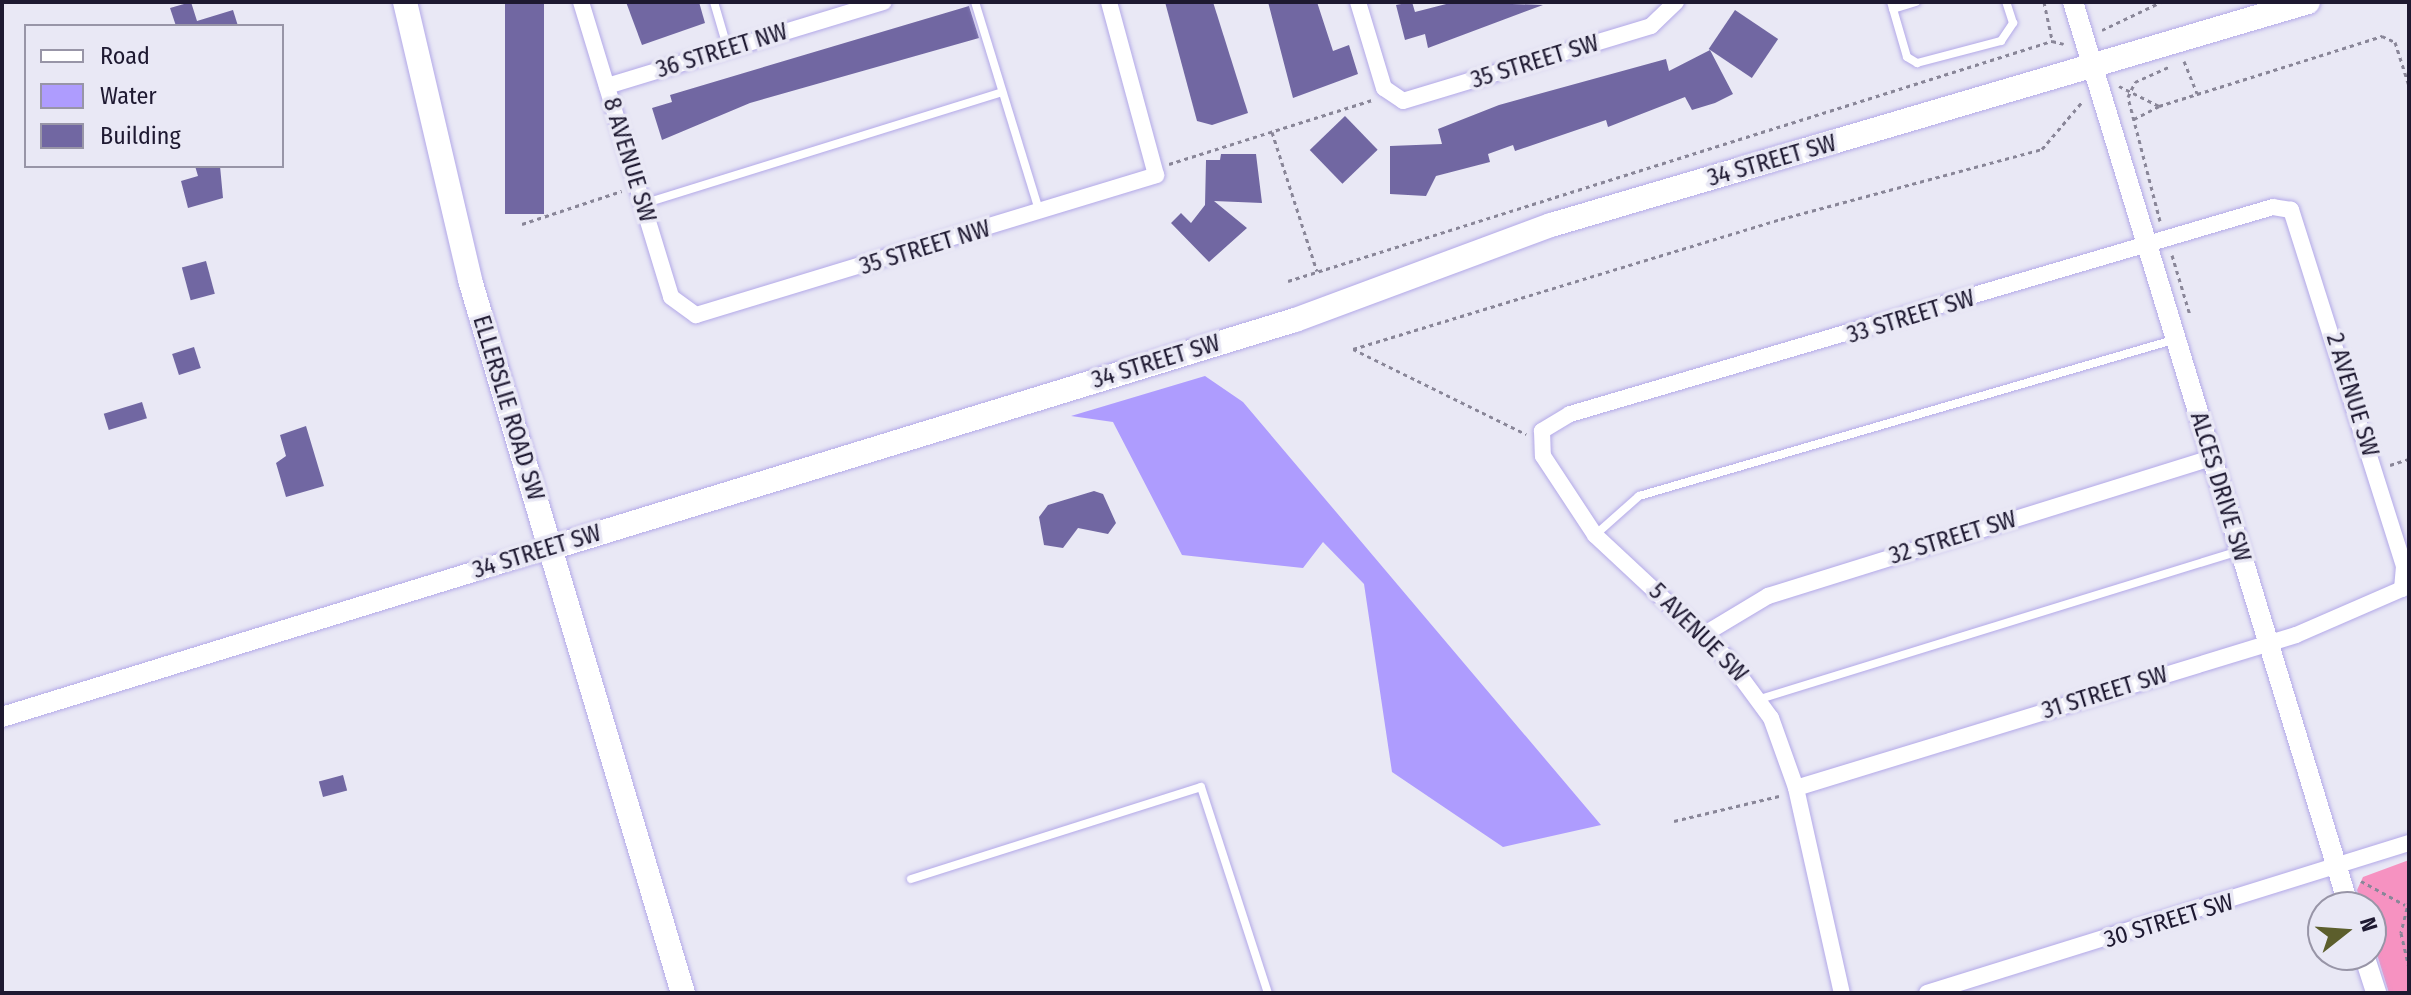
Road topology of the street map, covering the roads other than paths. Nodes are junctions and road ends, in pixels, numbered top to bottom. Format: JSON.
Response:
{"nodes":[{"id":1,"x":405,"y":2,"type":"edge"},
{"id":2,"x":581,"y":2,"type":"edge"},
{"id":3,"x":714,"y":2,"type":"edge"},
{"id":4,"x":884,"y":2,"type":"edge"},
{"id":5,"x":975,"y":2,"type":"edge"},
{"id":6,"x":1109,"y":2,"type":"edge"},
{"id":7,"x":1358,"y":2,"type":"edge"},
{"id":8,"x":1916,"y":2,"type":"edge"},
{"id":9,"x":2006,"y":2,"type":"edge"},
{"id":10,"x":2073,"y":2,"type":"edge"},
{"id":11,"x":2308,"y":2,"type":"edge"},
{"id":12,"x":1675,"y":5,"type":"edge"},
{"id":13,"x":1892,"y":6,"type":"edge"},
{"id":14,"x":847,"y":7,"type":"edge"},
{"id":15,"x":728,"y":50,"type":"junction"},
{"id":16,"x":2090,"y":68,"type":"junction"},
{"id":17,"x":607,"y":86,"type":"junction"},
{"id":18,"x":1002,"y":92,"type":"junction"},
{"id":19,"x":643,"y":205,"type":"junction"},
{"id":20,"x":2291,"y":210,"type":"joint"},
{"id":21,"x":1040,"y":213,"type":"junction"},
{"id":22,"x":2145,"y":246,"type":"junction"},
{"id":23,"x":685,"y":313,"type":"joint"},
{"id":24,"x":2174,"y":340,"type":"junction"},
{"id":25,"x":1539,"y":441,"type":"joint"},
{"id":26,"x":2211,"y":458,"type":"junction"},
{"id":27,"x":1595,"y":535,"type":"junction"},
{"id":28,"x":551,"y":548,"type":"junction"},
{"id":29,"x":2239,"y":551,"type":"junction"},
{"id":30,"x":2405,"y":582,"type":"joint"},
{"id":31,"x":1703,"y":635,"type":"junction"},
{"id":32,"x":2268,"y":644,"type":"junction"},
{"id":33,"x":1760,"y":699,"type":"junction"},
{"id":34,"x":2,"y":717,"type":"edge"},
{"id":35,"x":1796,"y":790,"type":"junction"},
{"id":36,"x":2409,"y":843,"type":"edge"},
{"id":37,"x":2347,"y":874,"type":"junction"},
{"id":38,"x":911,"y":879,"type":"dead end"},
{"id":39,"x":2348,"y":891,"type":"edge"},
{"id":40,"x":2367,"y":971,"type":"edge"},
{"id":41,"x":2371,"y":992,"type":"edge"},
{"id":42,"x":683,"y":993,"type":"edge"},
{"id":43,"x":1268,"y":993,"type":"edge"},
{"id":44,"x":1842,"y":993,"type":"edge"},
{"id":45,"x":1927,"y":993,"type":"edge"}],
"edges":[{"from":1,"to":28,"type":"main road","name":"ELLERSLIE ROAD SW"},
{"from":2,"to":17,"type":"street","name":"8 AVENUE SW"},
{"from":3,"to":15,"type":"lane"},
{"from":4,"to":14,"type":"street","name":"36 STREET NW"},
{"from":5,"to":18,"type":"lane"},
{"from":6,"to":21,"type":"street","name":"35 STREET NW"},
{"from":7,"to":12,"type":"street","name":"35 STREET SW"},
{"from":8,"to":13,"type":"lane"},
{"from":9,"to":13,"type":"lane"},
{"from":10,"to":16,"type":"street","name":"ALCES DRIVE SW"},
{"from":11,"to":16,"type":"main road","name":"34 STREET SW"},
{"from":14,"to":15,"type":"street","name":"36 STREET NW"},
{"from":15,"to":17,"type":"street","name":"36 STREET NW"},
{"from":16,"to":22,"type":"street","name":"ALCES DRIVE SW"},
{"from":16,"to":28,"type":"main road","name":"34 STREET SW"},
{"from":17,"to":19,"type":"street","name":"8 AVENUE SW"},
{"from":18,"to":19,"type":"lane"},
{"from":18,"to":21,"type":"lane"},
{"from":19,"to":23,"type":"street","name":"8 AVENUE SW"},
{"from":20,"to":22,"type":"street","name":"33 STREET SW"},
{"from":20,"to":30,"type":"street","name":"2 AVENUE SW"},
{"from":21,"to":23,"type":"street","name":"35 STREET NW"},
{"from":22,"to":24,"type":"street","name":"ALCES DRIVE SW"},
{"from":22,"to":25,"type":"street","name":"33 STREET SW"},
{"from":24,"to":26,"type":"street","name":"ALCES DRIVE SW"},
{"from":24,"to":27,"type":"lane"},
{"from":25,"to":27,"type":"street","name":"5 AVENUE SW"},
{"from":26,"to":29,"type":"street","name":"ALCES DRIVE SW"},
{"from":26,"to":31,"type":"street","name":"32 STREET SW"},
{"from":27,"to":31,"type":"street","name":"5 AVENUE SW"},
{"from":28,"to":34,"type":"street","name":"34 STREET SW"},
{"from":28,"to":42,"type":"main road","name":"ELLERSLIE ROAD SW"},
{"from":29,"to":32,"type":"street","name":"ALCES DRIVE SW"},
{"from":29,"to":33,"type":"lane"},
{"from":30,"to":32,"type":"street","name":"31 STREET SW"},
{"from":31,"to":33,"type":"street","name":"5 AVENUE SW"},
{"from":32,"to":35,"type":"street","name":"31 STREET SW"},
{"from":32,"to":37,"type":"street","name":"ALCES DRIVE SW"},
{"from":33,"to":35,"type":"street","name":"5 AVENUE SW"},
{"from":35,"to":44,"type":"street","name":"5 AVENUE SW"},
{"from":36,"to":37,"type":"street","name":"30 STREET SW"},
{"from":37,"to":39,"type":"street","name":"ALCES DRIVE SW"},
{"from":37,"to":45,"type":"street","name":"30 STREET SW"},
{"from":38,"to":43,"type":"lane"},
{"from":40,"to":41,"type":"street"}]}
